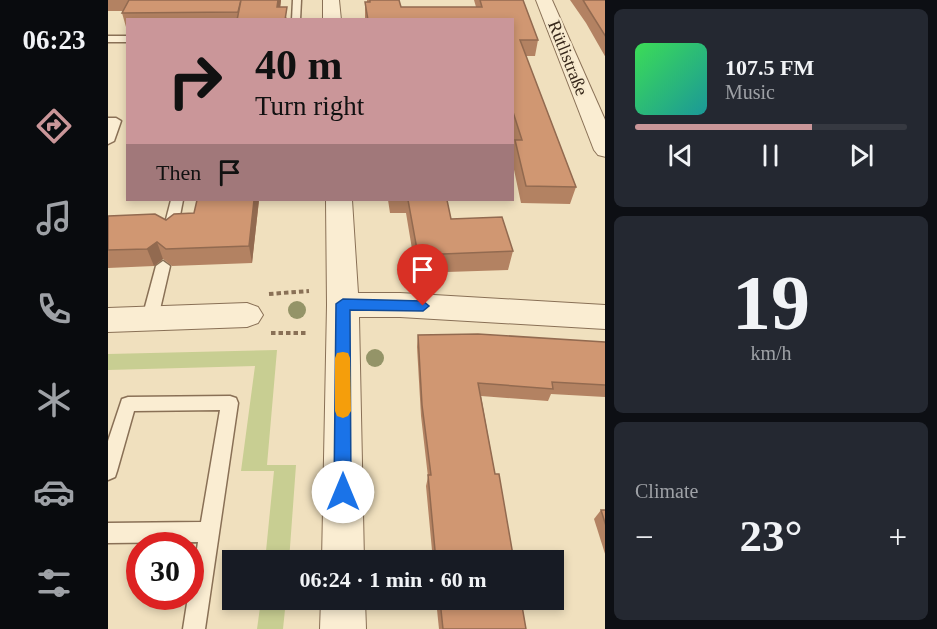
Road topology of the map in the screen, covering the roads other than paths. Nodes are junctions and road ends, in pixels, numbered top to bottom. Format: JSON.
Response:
{"nodes":[{"id":1,"x":297,"y":0,"type":"edge"},
{"id":2,"x":331,"y":0,"type":"edge"},
{"id":3,"x":544,"y":0,"type":"edge"},
{"id":4,"x":296,"y":18,"type":"edge"},
{"id":5,"x":332,"y":18,"type":"edge"},
{"id":6,"x":108,"y":39,"type":"edge"},
{"id":7,"x":126,"y":39,"type":"edge"},
{"id":8,"x":108,"y":121,"type":"edge"},
{"id":9,"x":108,"y":141,"type":"edge"},
{"id":10,"x":605,"y":148,"type":"edge"},
{"id":11,"x":177,"y":201,"type":"edge"},
{"id":12,"x":339,"y":201,"type":"edge"},
{"id":13,"x":170,"y":231,"type":"edge"},
{"id":14,"x":163,"y":266,"type":"edge"},
{"id":15,"x":343,"y":309,"type":"junction"},
{"id":16,"x":247,"y":315,"type":"road end"},
{"id":17,"x":605,"y":317,"type":"edge"},
{"id":18,"x":150,"y":318,"type":"junction"},
{"id":19,"x":108,"y":320,"type":"edge"},
{"id":20,"x":108,"y":471,"type":"edge"},
{"id":21,"x":210,"y":532,"type":"junction"},
{"id":22,"x":108,"y":533,"type":"edge"},
{"id":23,"x":343,"y":550,"type":"edge"},
{"id":24,"x":343,"y":610,"type":"edge"},
{"id":25,"x":194,"y":629,"type":"edge"},
{"id":26,"x":343,"y":629,"type":"edge"}],
"edges":[{"from":1,"to":4,"type":"lane"},
{"from":2,"to":5,"type":"street"},
{"from":3,"to":10,"type":"street","name":"Rütlistraße"},
{"from":6,"to":7,"type":"lane"},
{"from":8,"to":9,"type":"lane"},
{"from":11,"to":13,"type":"lane"},
{"from":12,"to":15,"type":"street"},
{"from":14,"to":18,"type":"lane"},
{"from":15,"to":17,"type":"street"},
{"from":15,"to":23,"type":"street"},
{"from":16,"to":18,"type":"street"},
{"from":18,"to":19,"type":"street"},
{"from":20,"to":21,"type":"lane"},
{"from":21,"to":22,"type":"lane"},
{"from":21,"to":25,"type":"lane"},
{"from":24,"to":26,"type":"street"}]}
